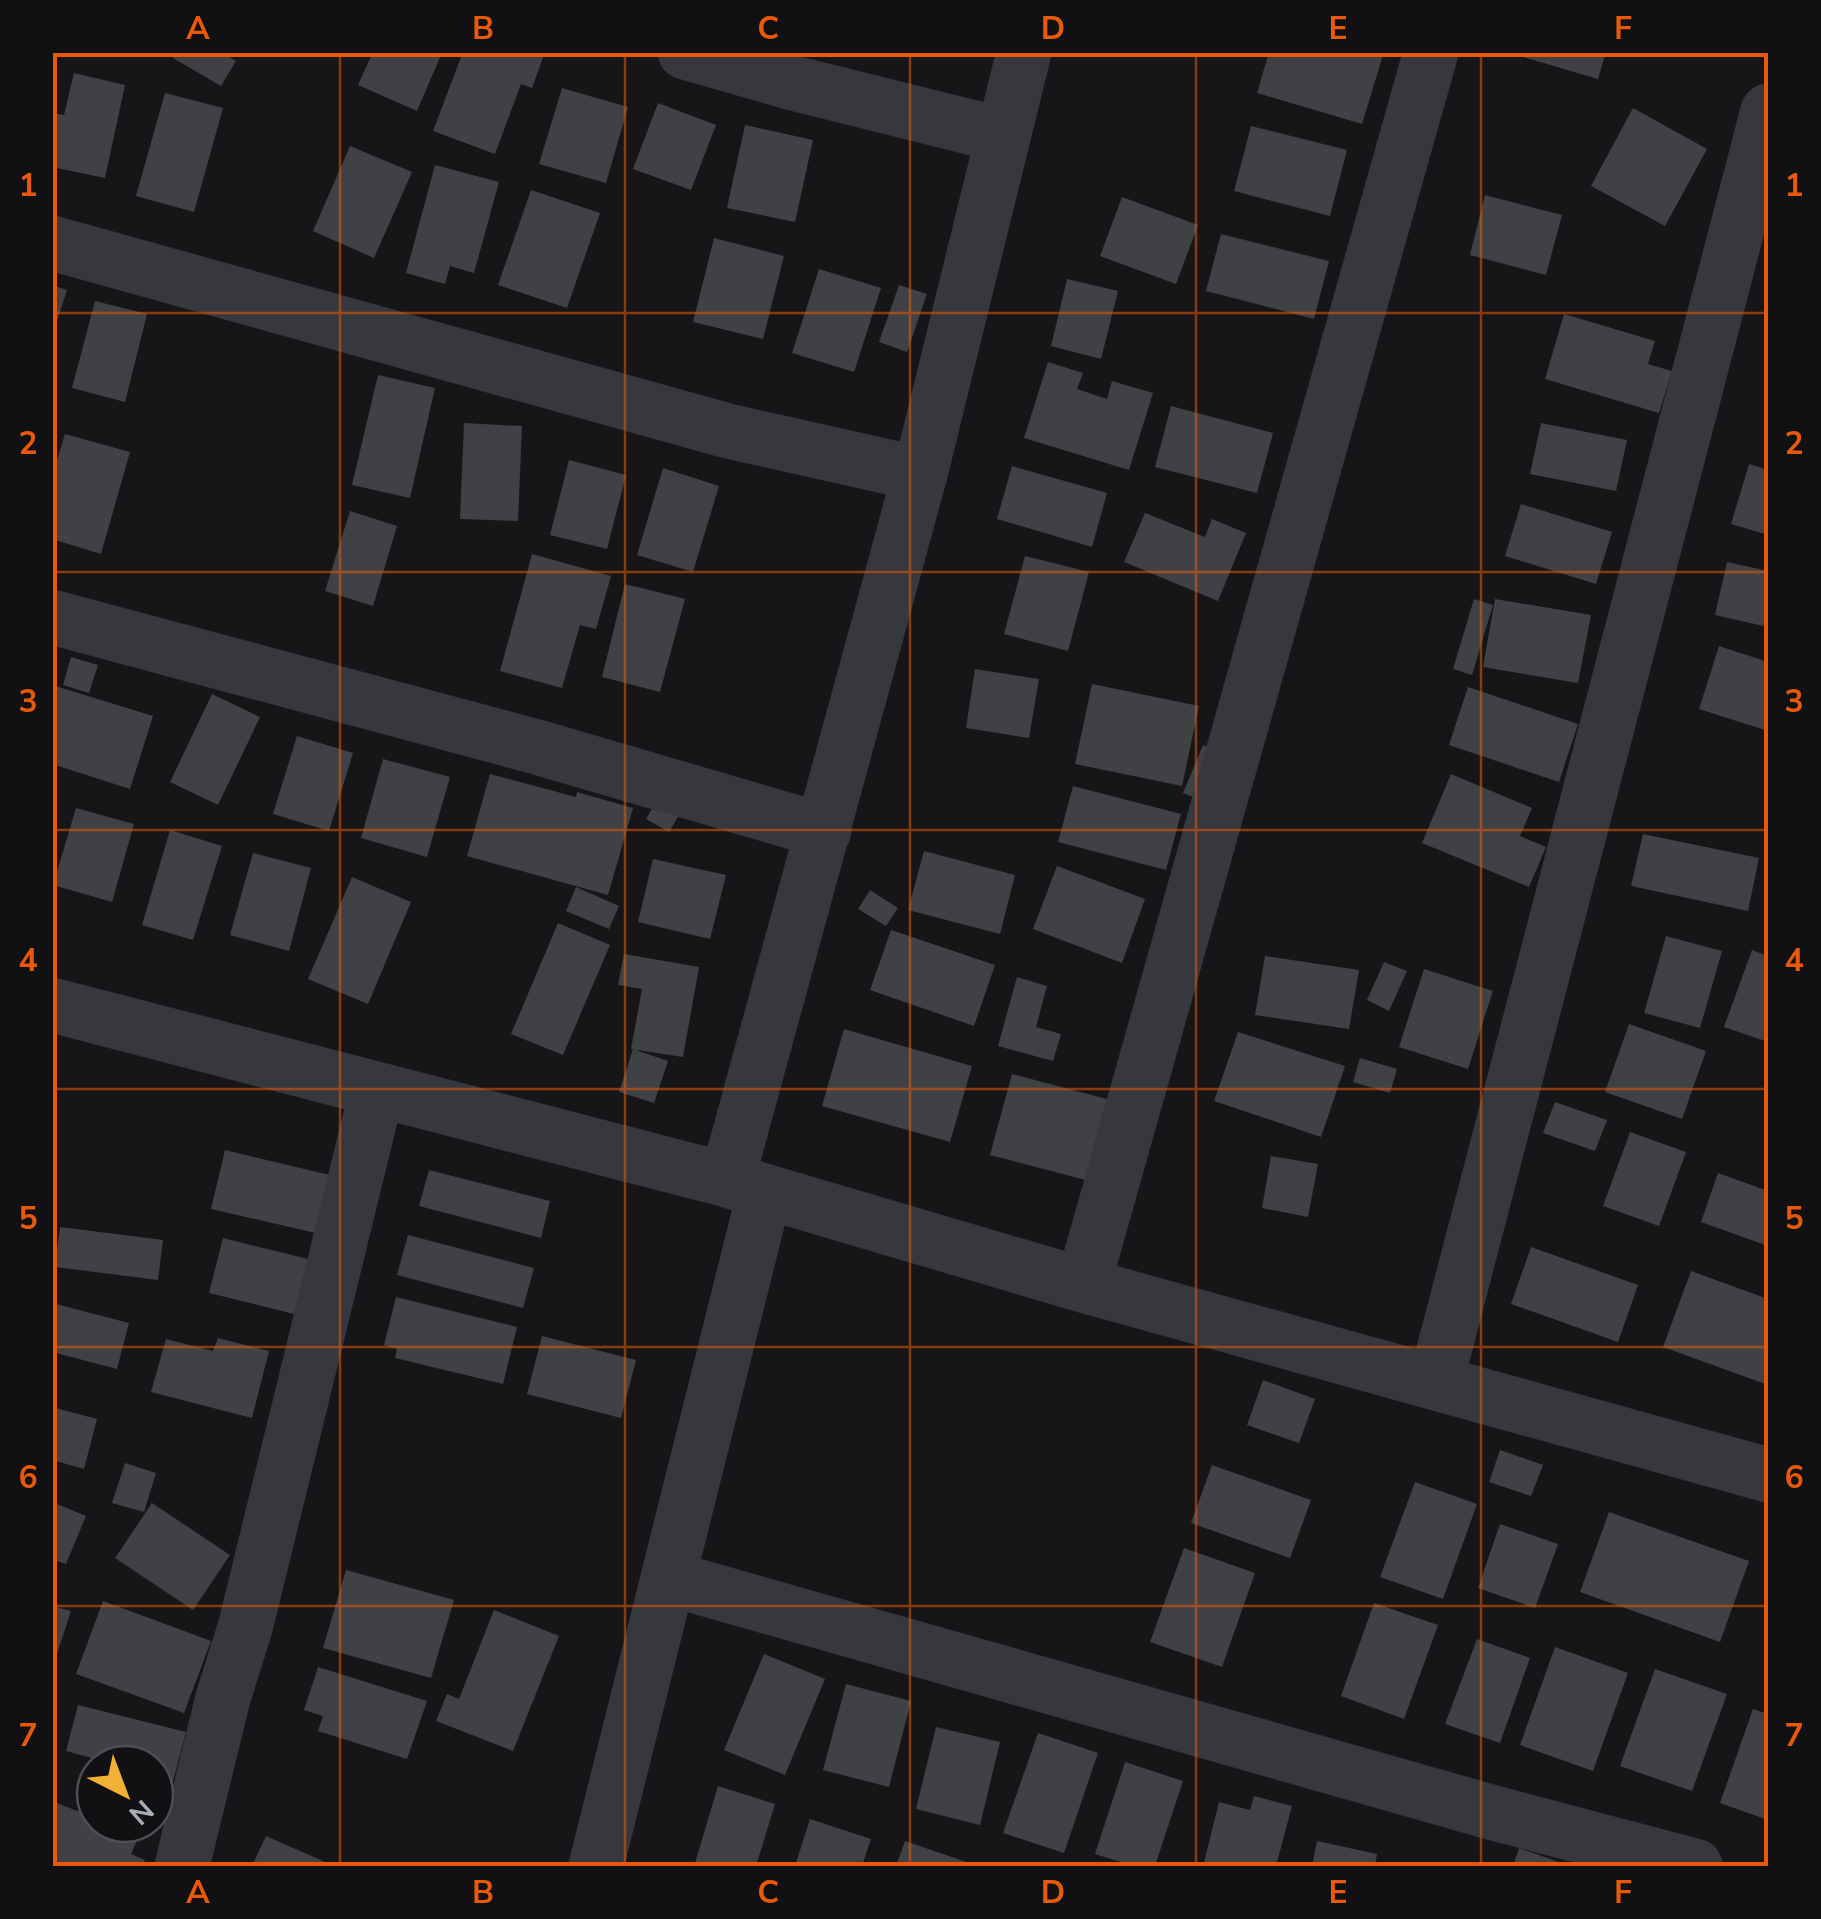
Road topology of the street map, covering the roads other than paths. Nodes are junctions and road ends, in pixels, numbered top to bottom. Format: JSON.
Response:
{"nodes":[{"id":1,"x":685,"y":52,"type":"edge"},
{"id":2,"x":1024,"y":52,"type":"edge"},
{"id":3,"x":1431,"y":52,"type":"edge"},
{"id":4,"x":1768,"y":111,"type":"edge"},
{"id":5,"x":1002,"y":135,"type":"junction"},
{"id":6,"x":52,"y":243,"type":"edge"},
{"id":7,"x":920,"y":474,"type":"junction"},
{"id":8,"x":52,"y":616,"type":"edge"},
{"id":9,"x":824,"y":831,"type":"junction"},
{"id":10,"x":52,"y":1005,"type":"edge"},
{"id":11,"x":378,"y":1091,"type":"junction"},
{"id":12,"x":746,"y":1186,"type":"junction"},
{"id":13,"x":1084,"y":1285,"type":"junction"},
{"id":14,"x":1436,"y":1381,"type":"junction"},
{"id":15,"x":1767,"y":1470,"type":"edge"},
{"id":16,"x":668,"y":1578,"type":"junction"},
{"id":17,"x":182,"y":1866,"type":"edge"},
{"id":18,"x":596,"y":1866,"type":"edge"},
{"id":19,"x":1695,"y":1866,"type":"edge"}],
"edges":[{"from":1,"to":5,"type":"street"},
{"from":2,"to":5,"type":"street"},
{"from":3,"to":13,"type":"street"},
{"from":4,"to":14,"type":"street"},
{"from":5,"to":7,"type":"street"},
{"from":6,"to":7,"type":"street"},
{"from":7,"to":9,"type":"street"},
{"from":8,"to":9,"type":"street"},
{"from":9,"to":12,"type":"street"},
{"from":10,"to":11,"type":"street"},
{"from":11,"to":12,"type":"street"},
{"from":11,"to":17,"type":"street"},
{"from":12,"to":13,"type":"street"},
{"from":12,"to":16,"type":"street"},
{"from":13,"to":14,"type":"street"},
{"from":14,"to":15,"type":"street"},
{"from":16,"to":18,"type":"street"},
{"from":16,"to":19,"type":"street"}]}
